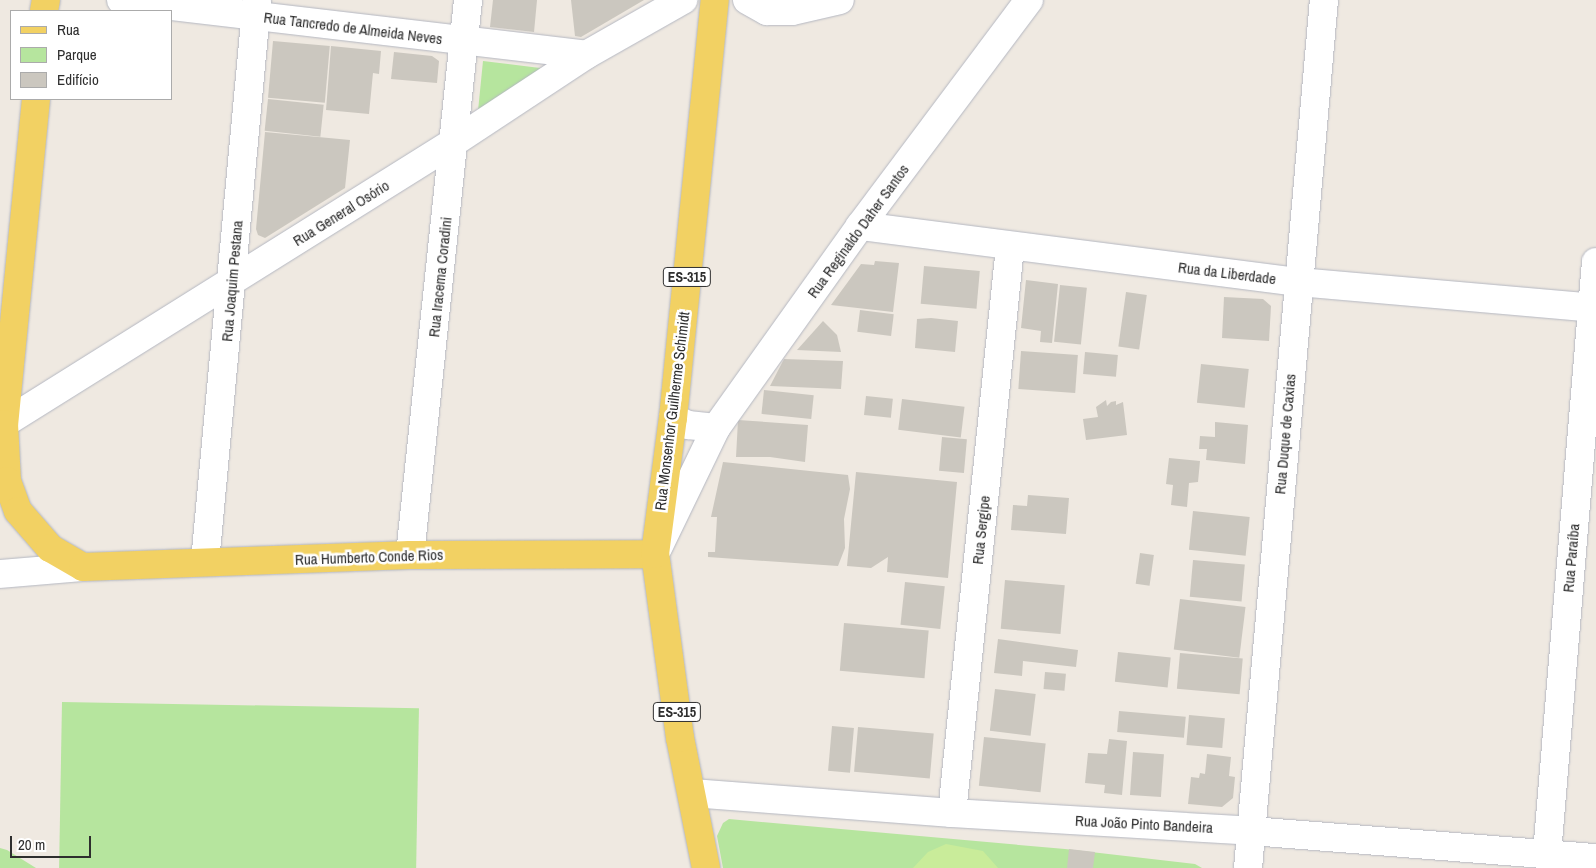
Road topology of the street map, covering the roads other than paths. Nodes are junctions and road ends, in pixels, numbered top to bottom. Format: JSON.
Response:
{"nodes":[{"id":1,"x":121,"y":0,"type":"edge"},
{"id":2,"x":468,"y":0,"type":"edge"},
{"id":3,"x":683,"y":0,"type":"edge"},
{"id":4,"x":715,"y":0,"type":"edge"},
{"id":5,"x":840,"y":0,"type":"edge"},
{"id":6,"x":1028,"y":0,"type":"edge"},
{"id":7,"x":1324,"y":0,"type":"edge"},
{"id":8,"x":748,"y":1,"type":"edge"},
{"id":9,"x":256,"y":8,"type":"edge"},
{"id":10,"x":464,"y":42,"type":"junction"},
{"id":11,"x":586,"y":55,"type":"junction"},
{"id":12,"x":36,"y":100,"type":"edge"},
{"id":13,"x":454,"y":142,"type":"junction"},
{"id":14,"x":860,"y":226,"type":"junction"},
{"id":15,"x":1010,"y":247,"type":"junction"},
{"id":16,"x":1596,"y":262,"type":"edge"},
{"id":17,"x":232,"y":280,"type":"junction"},
{"id":18,"x":1298,"y":282,"type":"junction"},
{"id":19,"x":1594,"y":308,"type":"edge"},
{"id":20,"x":673,"y":418,"type":"junction"},
{"id":21,"x":2,"y":425,"type":"edge"},
{"id":22,"x":716,"y":428,"type":"junction"},
{"id":23,"x":4,"y":490,"type":"edge"},
{"id":24,"x":655,"y":554,"type":"junction"},
{"id":25,"x":410,"y":555,"type":"junction"},
{"id":26,"x":205,"y":562,"type":"junction"},
{"id":27,"x":83,"y":567,"type":"junction"},
{"id":28,"x":0,"y":574,"type":"edge"},
{"id":29,"x":692,"y":793,"type":"junction"},
{"id":30,"x":952,"y":813,"type":"junction"},
{"id":31,"x":1251,"y":831,"type":"junction"},
{"id":32,"x":1547,"y":854,"type":"junction"},
{"id":33,"x":1596,"y":858,"type":"edge"},
{"id":34,"x":706,"y":868,"type":"edge"},
{"id":35,"x":1248,"y":868,"type":"edge"}],
"edges":[{"from":1,"to":9,"type":"street","name":"Rua Tancredo de Almeida Neves"},
{"from":2,"to":10,"type":"street","name":"Rua Iracema Coradini"},
{"from":3,"to":11,"type":"street","name":"Rua General Osório"},
{"from":4,"to":20,"type":"main road","name":"Rua Monsenhor Guilherme Schimidt","number":"ES-315"},
{"from":5,"to":8,"type":"street"},
{"from":6,"to":14,"type":"street","name":"Rua Reginaldo Daher Santos"},
{"from":7,"to":18,"type":"street","name":"Rua Duque de Caxias"},
{"from":9,"to":10,"type":"street","name":"Rua Tancredo de Almeida Neves"},
{"from":9,"to":17,"type":"street","name":"Rua Joaquim Pestana"},
{"from":10,"to":11,"type":"street","name":"Rua Tancredo de Almeida Neves"},
{"from":10,"to":13,"type":"street","name":"Rua Iracema Coradini"},
{"from":11,"to":13,"type":"street","name":"Rua General Osório"},
{"from":12,"to":21,"type":"main road"},
{"from":13,"to":17,"type":"street","name":"Rua General Osório"},
{"from":13,"to":25,"type":"street","name":"Rua Iracema Coradini"},
{"from":14,"to":15,"type":"street","name":"Rua da Liberdade"},
{"from":14,"to":22,"type":"street","name":"Rua Reginaldo Daher Santos"},
{"from":15,"to":18,"type":"street","name":"Rua da Liberdade"},
{"from":15,"to":30,"type":"street","name":"Rua Sergipe"},
{"from":16,"to":19,"type":"street","name":"Rua Paraíba"},
{"from":17,"to":21,"type":"street","name":"Rua General Osório"},
{"from":17,"to":26,"type":"street","name":"Rua Joaquim Pestana"},
{"from":18,"to":19,"type":"street","name":"Rua da Liberdade"},
{"from":18,"to":31,"type":"street","name":"Rua Duque de Caxias"},
{"from":19,"to":32,"type":"street","name":"Rua Paraíba"},
{"from":20,"to":22,"type":"street"},
{"from":20,"to":24,"type":"main road","name":"Rua Monsenhor Guilherme Schimidt","number":"ES-315"},
{"from":21,"to":23,"type":"main road"},
{"from":22,"to":24,"type":"street","name":"Rua Reginaldo Daher Santos"},
{"from":23,"to":27,"type":"main road"},
{"from":24,"to":25,"type":"main road","name":"Rua Humberto Conde Rios"},
{"from":24,"to":29,"type":"main road","number":"ES-315"},
{"from":25,"to":26,"type":"main road","name":"Rua Humberto Conde Rios"},
{"from":26,"to":27,"type":"main road","name":"Rua Humberto Conde Rios"},
{"from":27,"to":28,"type":"street"},
{"from":29,"to":30,"type":"street","name":"Rua João Pinto Bandeira"},
{"from":29,"to":34,"type":"main road","number":"ES-315"},
{"from":30,"to":31,"type":"street","name":"Rua João Pinto Bandeira"},
{"from":31,"to":32,"type":"street","name":"Rua João Pinto Bandeira"},
{"from":31,"to":35,"type":"street","name":"Rua Duque de Caxias"},
{"from":32,"to":33,"type":"street","name":"Rua João Pinto Bandeira"}]}
